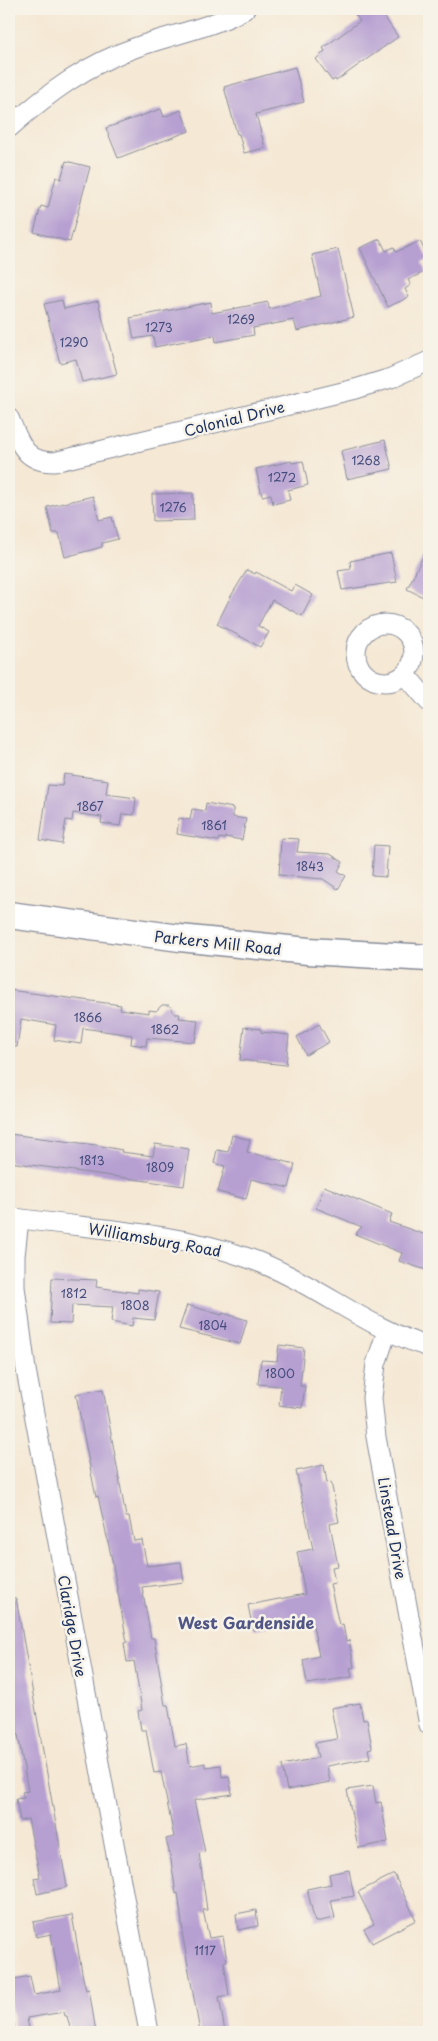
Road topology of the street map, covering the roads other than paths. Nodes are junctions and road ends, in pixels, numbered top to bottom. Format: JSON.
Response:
{"nodes":[{"id":1,"x":245,"y":9,"type":"edge"},
{"id":2,"x":9,"y":128,"type":"edge"},
{"id":3,"x":429,"y":361,"type":"edge"},
{"id":4,"x":9,"y":418,"type":"edge"},
{"id":5,"x":405,"y":674,"type":"dead end"},
{"id":6,"x":429,"y":702,"type":"edge"},
{"id":7,"x":9,"y":915,"type":"edge"},
{"id":8,"x":429,"y":958,"type":"edge"},
{"id":9,"x":14,"y":1218,"type":"edge"},
{"id":10,"x":387,"y":1331,"type":"junction"},
{"id":11,"x":429,"y":1347,"type":"edge"},
{"id":12,"x":429,"y":1726,"type":"edge"},
{"id":13,"x":148,"y":2032,"type":"edge"}],
"edges":[{"from":1,"to":2,"type":"street"},
{"from":3,"to":4,"type":"street","name":"Colonial Drive"},
{"from":5,"to":6,"type":"street"},
{"from":7,"to":8,"type":"main road","name":"Parkers Mill Road"},
{"from":9,"to":10,"type":"street","name":"Williamsburg Road"},
{"from":9,"to":13,"type":"street","name":"Claridge Drive"},
{"from":10,"to":11,"type":"street","name":"Williamsburg Road"},
{"from":10,"to":12,"type":"street","name":"Linstead Drive"}]}
